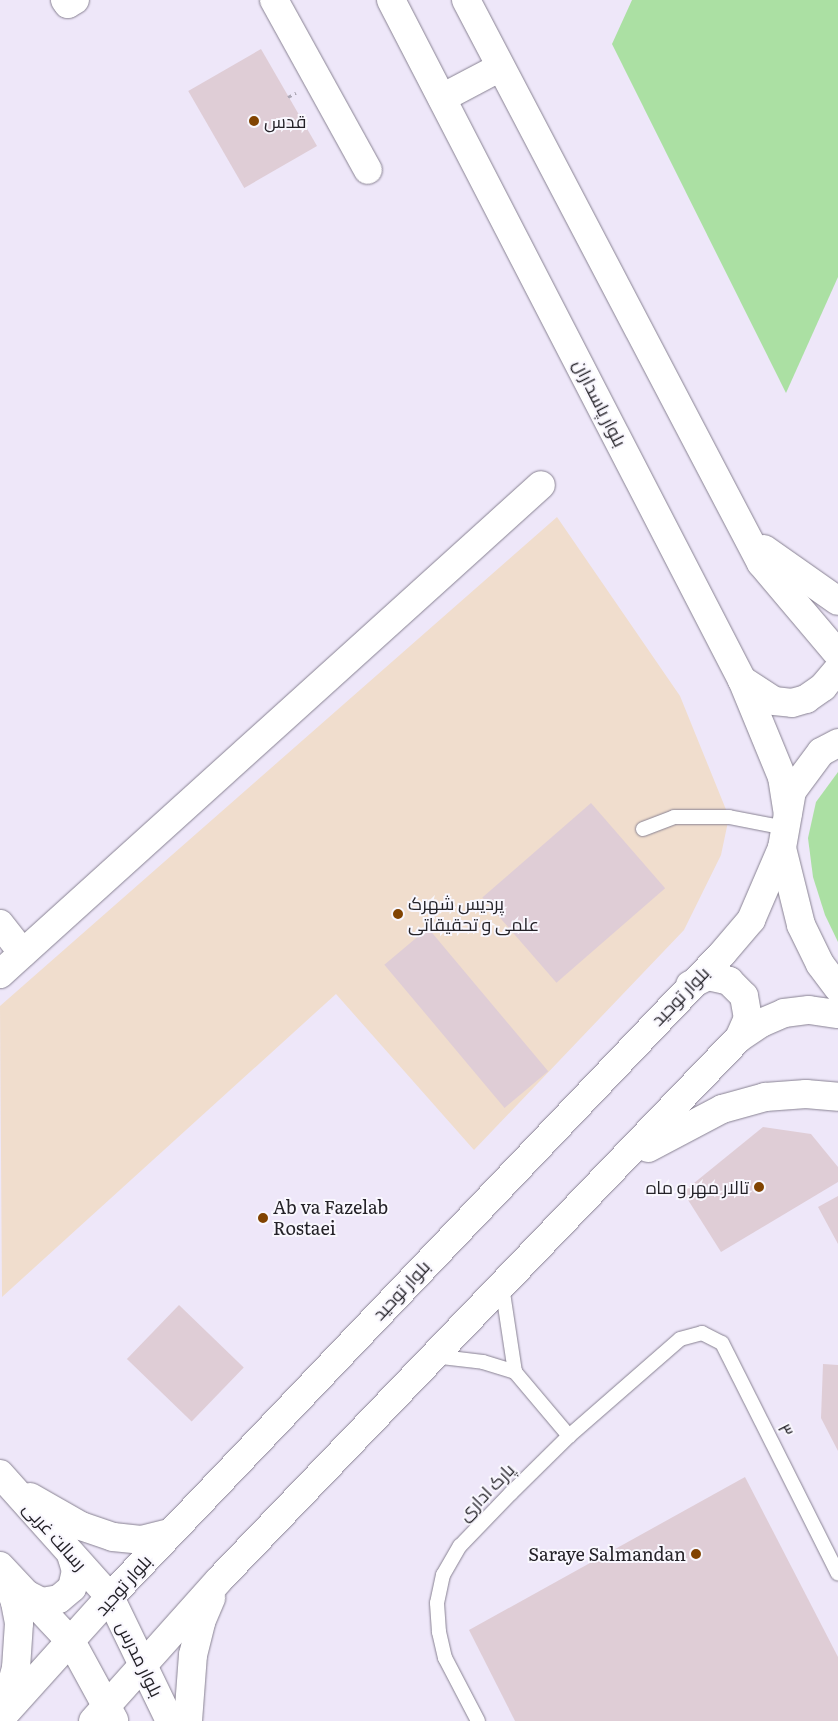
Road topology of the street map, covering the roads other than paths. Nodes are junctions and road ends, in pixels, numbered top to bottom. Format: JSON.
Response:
{"nodes":[{"id":1,"x":66,"y":0,"type":"edge"},
{"id":2,"x":75,"y":0,"type":"edge"},
{"id":3,"x":274,"y":0,"type":"edge"},
{"id":4,"x":391,"y":0,"type":"edge"},
{"id":5,"x":466,"y":0,"type":"edge"},
{"id":6,"x":499,"y":68,"type":"junction"},
{"id":7,"x":442,"y":98,"type":"junction"},
{"id":8,"x":368,"y":170,"type":"dead end"},
{"id":9,"x":541,"y":485,"type":"dead end"},
{"id":10,"x":747,"y":536,"type":"junction"},
{"id":11,"x":838,"y":601,"type":"edge"},
{"id":12,"x":838,"y":654,"type":"edge"},
{"id":13,"x":838,"y":669,"type":"edge"},
{"id":14,"x":742,"y":680,"type":"junction"},
{"id":15,"x":838,"y":743,"type":"edge"},
{"id":16,"x":643,"y":829,"type":"dead end"},
{"id":17,"x":785,"y":830,"type":"junction"},
{"id":18,"x":0,"y":924,"type":"edge"},
{"id":19,"x":23,"y":953,"type":"junction"},
{"id":20,"x":0,"y":974,"type":"edge"},
{"id":21,"x":690,"y":985,"type":"junction"},
{"id":22,"x":838,"y":988,"type":"edge"},
{"id":23,"x":838,"y":1014,"type":"edge"},
{"id":24,"x":740,"y":1038,"type":"junction"},
{"id":25,"x":838,"y":1097,"type":"edge"},
{"id":26,"x":621,"y":1164,"type":"junction"},
{"id":27,"x":502,"y":1286,"type":"junction"},
{"id":28,"x":680,"y":1339,"type":"joint"},
{"id":29,"x":432,"y":1356,"type":"junction"},
{"id":30,"x":515,"y":1372,"type":"junction"},
{"id":31,"x":569,"y":1436,"type":"junction"},
{"id":32,"x":4,"y":1479,"type":"edge"},
{"id":33,"x":170,"y":1533,"type":"junction"},
{"id":34,"x":71,"y":1554,"type":"junction"},
{"id":35,"x":2,"y":1568,"type":"edge"},
{"id":36,"x":838,"y":1574,"type":"edge"},
{"id":37,"x":219,"y":1580,"type":"junction"},
{"id":38,"x":26,"y":1594,"type":"junction"},
{"id":39,"x":110,"y":1597,"type":"junction"},
{"id":40,"x":72,"y":1643,"type":"junction"},
{"id":41,"x":144,"y":1664,"type":"junction"},
{"id":42,"x":105,"y":1716,"type":"edge"},
{"id":43,"x":2,"y":1718,"type":"edge"},
{"id":44,"x":170,"y":1721,"type":"edge"},
{"id":45,"x":188,"y":1721,"type":"edge"},
{"id":46,"x":478,"y":1721,"type":"edge"}],
"edges":[{"from":1,"to":2,"type":"main road"},
{"from":3,"to":8,"type":"main road"},
{"from":4,"to":7,"type":"main road","name":"بلوار پاسداران"},
{"from":5,"to":6,"type":"main road"},
{"from":6,"to":7,"type":"main road"},
{"from":6,"to":10,"type":"main road"},
{"from":7,"to":14,"type":"main road","name":"بلوار پاسداران"},
{"from":9,"to":19,"type":"main road"},
{"from":10,"to":11,"type":"main road"},
{"from":10,"to":12,"type":"main road"},
{"from":13,"to":14,"type":"main road"},
{"from":14,"to":17,"type":"main road","name":"بلوار پاسداران"},
{"from":15,"to":17,"type":"main road"},
{"from":16,"to":17,"type":"lane"},
{"from":17,"to":21,"type":"main road","name":"بلوار توحید"},
{"from":17,"to":22,"type":"main road","name":"بلوار پاسداران"},
{"from":18,"to":19,"type":"main road"},
{"from":19,"to":20,"type":"main road"},
{"from":21,"to":24,"type":"main road"},
{"from":21,"to":33,"type":"main road","name":"بلوار توحید"},
{"from":23,"to":24,"type":"main road"},
{"from":24,"to":26,"type":"main road"},
{"from":25,"to":26,"type":"main road"},
{"from":26,"to":27,"type":"main road"},
{"from":27,"to":29,"type":"main road"},
{"from":27,"to":30,"type":"lane"},
{"from":28,"to":31,"type":"lane","name":"پارک اداری"},
{"from":28,"to":36,"type":"lane","name":"۳"},
{"from":29,"to":30,"type":"lane"},
{"from":29,"to":37,"type":"main road"},
{"from":30,"to":31,"type":"lane"},
{"from":31,"to":46,"type":"lane","name":"پارک اداری"},
{"from":32,"to":33,"type":"main road"},
{"from":32,"to":34,"type":"main road","name":"رسالت غربی"},
{"from":33,"to":39,"type":"main road","name":"بلوار توحید"},
{"from":34,"to":38,"type":"main road"},
{"from":34,"to":39,"type":"main road","name":"رسالت غربی"},
{"from":35,"to":38,"type":"main road"},
{"from":35,"to":43,"type":"main road"},
{"from":37,"to":41,"type":"main road"},
{"from":37,"to":45,"type":"main road"},
{"from":38,"to":40,"type":"main road"},
{"from":39,"to":40,"type":"main road","name":"بلوار توحید"},
{"from":39,"to":41,"type":"main road","name":"بلوار مدرس"},
{"from":40,"to":42,"type":"main road"},
{"from":40,"to":43,"type":"main road","name":"بلوار توحید"},
{"from":41,"to":42,"type":"main road"},
{"from":41,"to":44,"type":"main road","name":"بلوار مدرس"}]}
